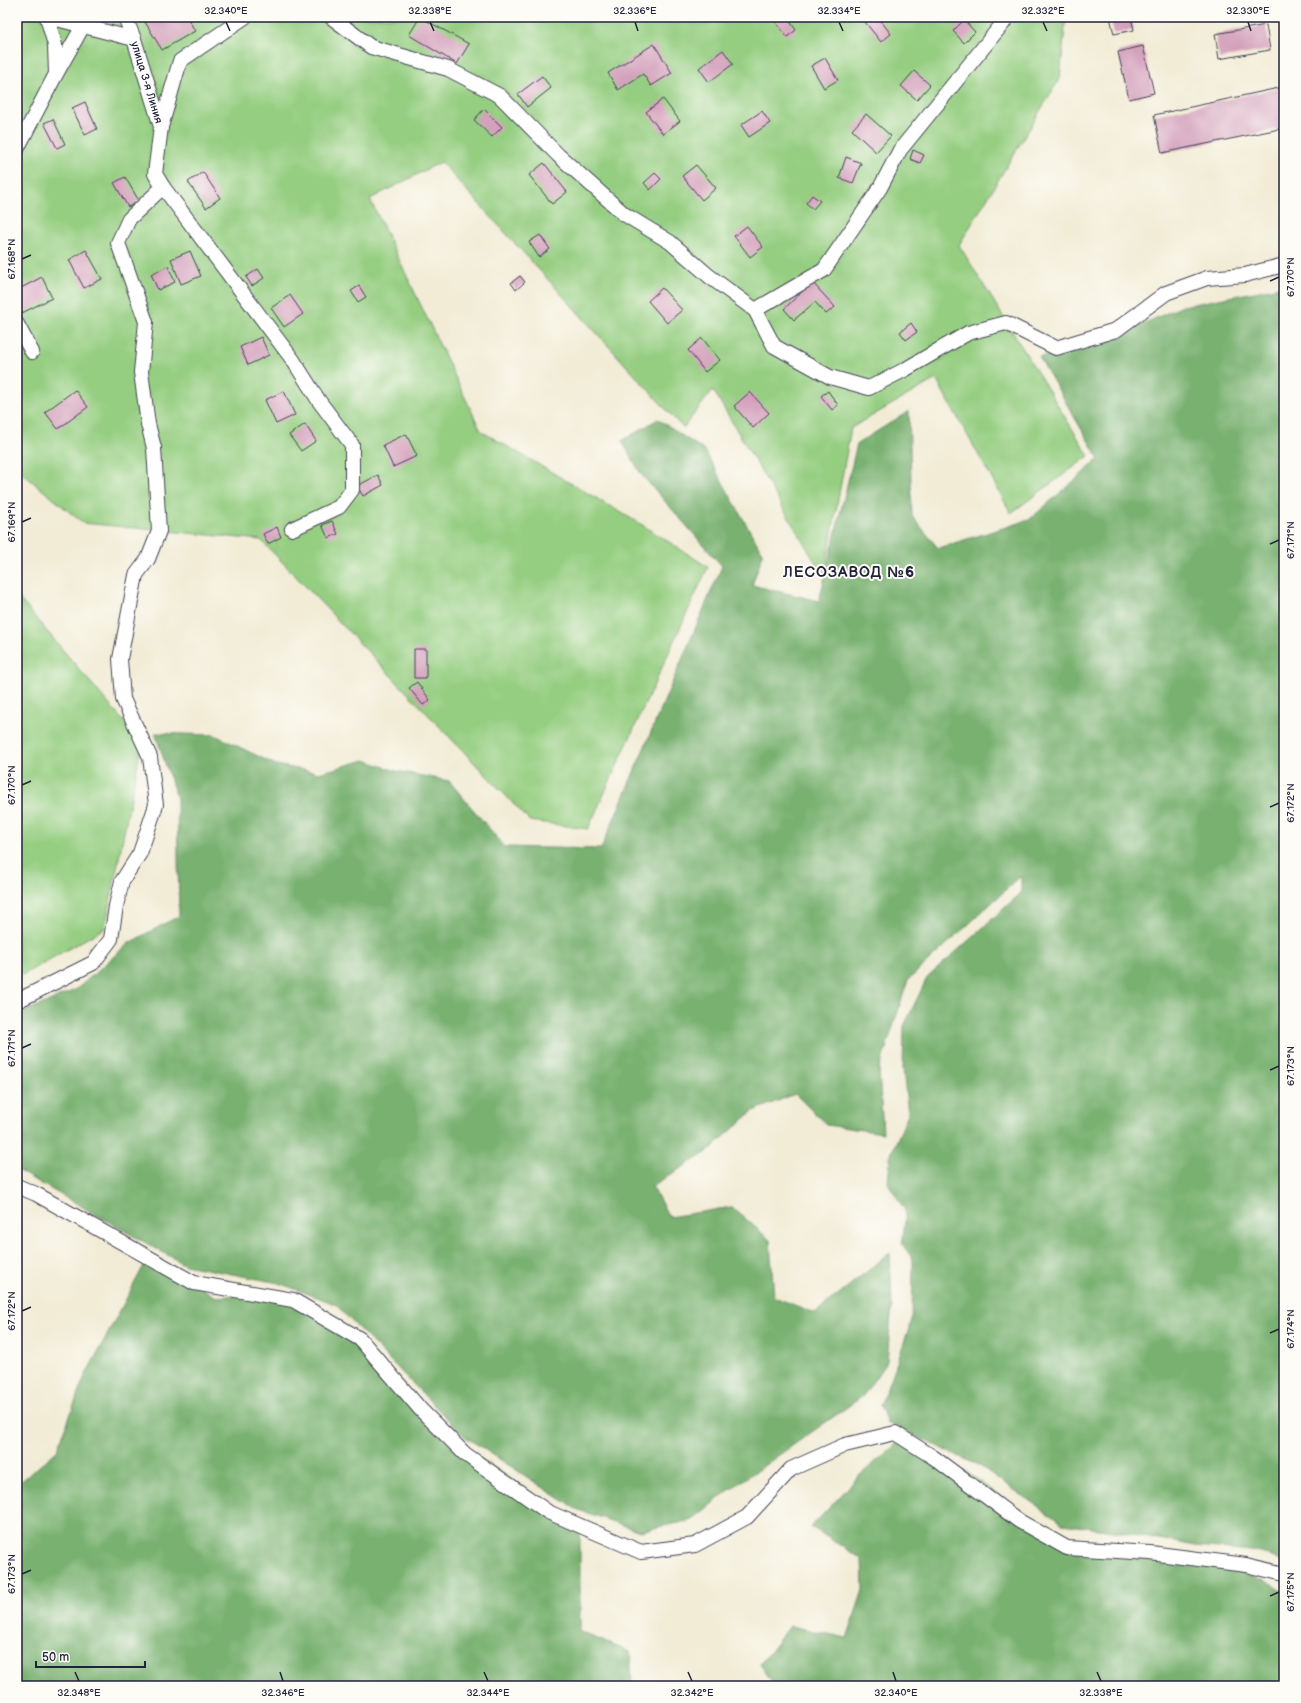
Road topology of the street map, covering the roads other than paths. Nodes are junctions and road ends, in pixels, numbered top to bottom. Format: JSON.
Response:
{"nodes":[{"id":1,"x":48,"y":17,"type":"edge"},
{"id":2,"x":125,"y":17,"type":"edge"},
{"id":3,"x":331,"y":17,"type":"edge"},
{"id":4,"x":236,"y":19,"type":"edge"},
{"id":5,"x":86,"y":22,"type":"edge"},
{"id":6,"x":1004,"y":22,"type":"dead end"},
{"id":7,"x":134,"y":39,"type":"junction"},
{"id":8,"x":56,"y":74,"type":"junction"},
{"id":9,"x":161,"y":127,"type":"junction"},
{"id":10,"x":17,"y":149,"type":"edge"},
{"id":11,"x":163,"y":187,"type":"junction"},
{"id":12,"x":1284,"y":265,"type":"edge"},
{"id":13,"x":755,"y":310,"type":"junction"},
{"id":14,"x":17,"y":324,"type":"edge"},
{"id":15,"x":32,"y":352,"type":"dead end"},
{"id":16,"x":292,"y":529,"type":"dead end"},
{"id":17,"x":17,"y":1001,"type":"edge"},
{"id":18,"x":17,"y":1186,"type":"edge"},
{"id":19,"x":1284,"y":1574,"type":"edge"}],
"edges":[{"from":1,"to":5,"type":"street","name":"улица 3-я Линия"},
{"from":1,"to":8,"type":"street"},
{"from":2,"to":7,"type":"street"},
{"from":3,"to":13,"type":"street"},
{"from":4,"to":9,"type":"street"},
{"from":5,"to":7,"type":"street","name":"улица 3-я Линия"},
{"from":5,"to":8,"type":"street"},
{"from":6,"to":13,"type":"street"},
{"from":7,"to":9,"type":"street","name":"улица 3-я Линия"},
{"from":8,"to":10,"type":"street"},
{"from":9,"to":11,"type":"street","name":"улица 3-я Линия"},
{"from":11,"to":16,"type":"street","name":"улица 3-я Линия"},
{"from":11,"to":17,"type":"street"},
{"from":12,"to":13,"type":"street"},
{"from":14,"to":15,"type":"street"},
{"from":18,"to":19,"type":"street"}]}
